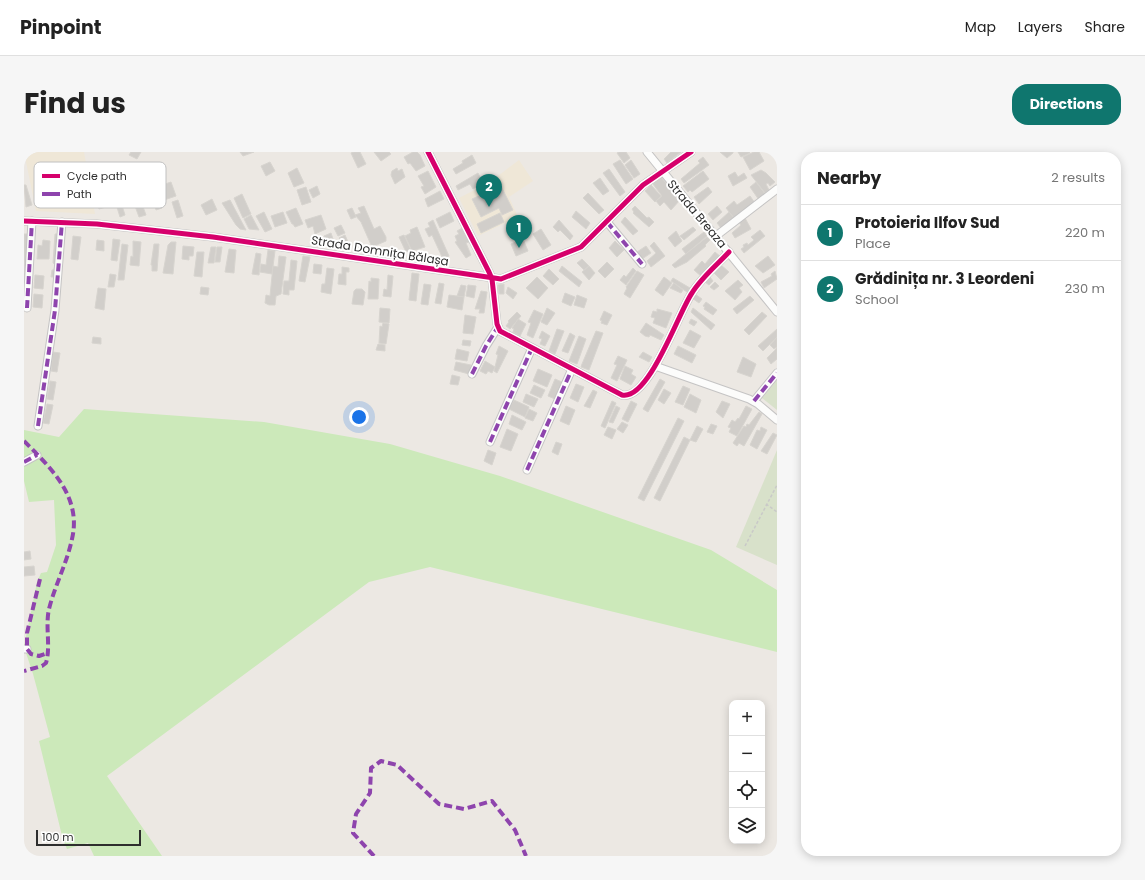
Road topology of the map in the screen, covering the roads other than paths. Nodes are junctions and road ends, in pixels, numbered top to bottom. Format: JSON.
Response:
{"nodes":[{"id":1,"x":428,"y":152,"type":"edge"},
{"id":2,"x":647,"y":152,"type":"edge"},
{"id":3,"x":691,"y":152,"type":"edge"},
{"id":4,"x":662,"y":172,"type":"junction"},
{"id":5,"x":777,"y":189,"type":"edge"},
{"id":6,"x":24,"y":221,"type":"edge"},
{"id":7,"x":32,"y":221,"type":"junction"},
{"id":8,"x":62,"y":222,"type":"junction"},
{"id":9,"x":607,"y":222,"type":"junction"},
{"id":10,"x":716,"y":236,"type":"junction"},
{"id":11,"x":729,"y":252,"type":"junction"},
{"id":12,"x":642,"y":264,"type":"dead end"},
{"id":13,"x":492,"y":279,"type":"junction"},
{"id":14,"x":27,"y":308,"type":"dead end"},
{"id":15,"x":777,"y":312,"type":"edge"},
{"id":16,"x":498,"y":327,"type":"junction"},
{"id":17,"x":532,"y":348,"type":"junction"},
{"id":18,"x":655,"y":366,"type":"junction"},
{"id":19,"x":572,"y":369,"type":"junction"},
{"id":20,"x":777,"y":373,"type":"edge"},
{"id":21,"x":472,"y":374,"type":"dead end"},
{"id":22,"x":754,"y":401,"type":"junction"},
{"id":23,"x":777,"y":420,"type":"edge"},
{"id":24,"x":38,"y":426,"type":"dead end"},
{"id":25,"x":490,"y":442,"type":"dead end"},
{"id":26,"x":37,"y":455,"type":"dead end"},
{"id":27,"x":24,"y":462,"type":"edge"},
{"id":28,"x":527,"y":470,"type":"dead end"}],
"edges":[{"from":1,"to":13,"type":"street"},
{"from":2,"to":4,"type":"street","name":"Strada Breaza"},
{"from":3,"to":4,"type":"street","name":"Strada Domnița Bălașa"},
{"from":4,"to":9,"type":"street","name":"Strada Domnița Bălașa"},
{"from":4,"to":10,"type":"street","name":"Strada Breaza"},
{"from":5,"to":10,"type":"street"},
{"from":6,"to":7,"type":"street","name":"Strada Domnița Bălașa"},
{"from":7,"to":8,"type":"street","name":"Strada Domnița Bălașa"},
{"from":7,"to":14,"type":"street"},
{"from":8,"to":13,"type":"street","name":"Strada Domnița Bălașa"},
{"from":8,"to":24,"type":"street"},
{"from":9,"to":12,"type":"street"},
{"from":9,"to":13,"type":"street","name":"Strada Domnița Bălașa"},
{"from":10,"to":11,"type":"street","name":"Strada Breaza"},
{"from":11,"to":15,"type":"street","name":"Strada Breaza"},
{"from":11,"to":18,"type":"street"},
{"from":13,"to":16,"type":"street"},
{"from":16,"to":17,"type":"street"},
{"from":16,"to":21,"type":"street"},
{"from":17,"to":19,"type":"street"},
{"from":17,"to":25,"type":"street"},
{"from":18,"to":19,"type":"street"},
{"from":18,"to":22,"type":"street"},
{"from":19,"to":28,"type":"street"},
{"from":20,"to":22,"type":"street"},
{"from":22,"to":23,"type":"street"},
{"from":26,"to":27,"type":"street"}]}
